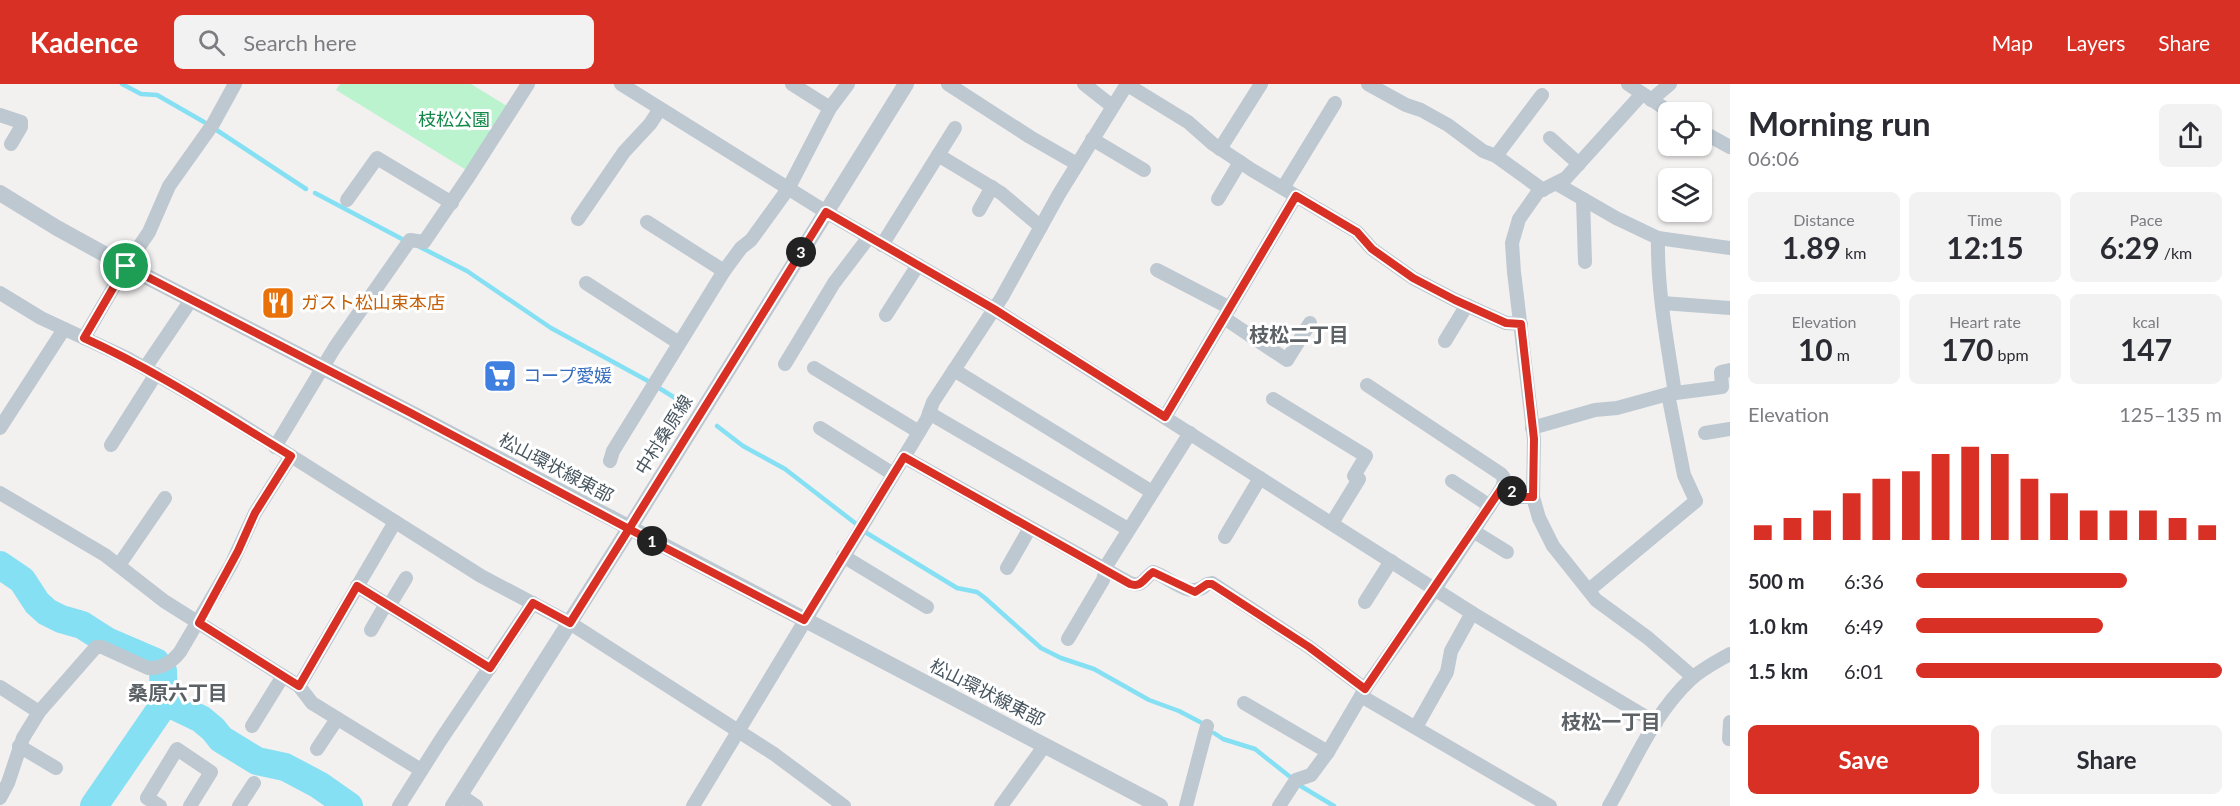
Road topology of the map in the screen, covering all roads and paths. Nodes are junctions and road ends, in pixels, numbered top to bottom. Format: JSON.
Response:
{"nodes":[{"id":1,"x":235,"y":84,"type":"edge"},
{"id":2,"x":528,"y":84,"type":"edge"},
{"id":3,"x":622,"y":84,"type":"edge"},
{"id":4,"x":792,"y":84,"type":"edge"},
{"id":5,"x":848,"y":84,"type":"edge"},
{"id":6,"x":906,"y":84,"type":"edge"},
{"id":7,"x":948,"y":84,"type":"edge"},
{"id":8,"x":1084,"y":84,"type":"edge"},
{"id":9,"x":1126,"y":84,"type":"edge"},
{"id":10,"x":1261,"y":84,"type":"edge"},
{"id":11,"x":1368,"y":84,"type":"edge"},
{"id":12,"x":1628,"y":84,"type":"edge"},
{"id":13,"x":1670,"y":84,"type":"edge"},
{"id":14,"x":1542,"y":95,"type":"dead end"},
{"id":15,"x":1647,"y":97,"type":"junction"},
{"id":16,"x":1335,"y":103,"type":"dead end"},
{"id":17,"x":1658,"y":104,"type":"edge"},
{"id":18,"x":1112,"y":106,"type":"junction"},
{"id":19,"x":830,"y":108,"type":"junction"},
{"id":20,"x":660,"y":109,"type":"junction"},
{"id":21,"x":0,"y":115,"type":"edge"},
{"id":22,"x":955,"y":128,"type":"dead end"},
{"id":23,"x":1712,"y":137,"type":"edge"},
{"id":24,"x":1092,"y":138,"type":"junction"},
{"id":25,"x":1550,"y":138,"type":"dead end"},
{"id":26,"x":11,"y":144,"type":"dead end"},
{"id":27,"x":1730,"y":147,"type":"edge"},
{"id":28,"x":1220,"y":149,"type":"junction"},
{"id":29,"x":938,"y":155,"type":"junction"},
{"id":30,"x":1496,"y":156,"type":"junction"},
{"id":31,"x":1240,"y":162,"type":"junction"},
{"id":32,"x":1077,"y":164,"type":"junction"},
{"id":33,"x":1579,"y":164,"type":"junction"},
{"id":34,"x":1144,"y":170,"type":"dead end"},
{"id":35,"x":1557,"y":184,"type":"junction"},
{"id":36,"x":992,"y":187,"type":"junction"},
{"id":37,"x":1283,"y":188,"type":"junction"},
{"id":38,"x":788,"y":189,"type":"junction"},
{"id":39,"x":1543,"y":190,"type":"junction"},
{"id":40,"x":0,"y":193,"type":"edge"},
{"id":41,"x":1296,"y":196,"type":"junction"},
{"id":42,"x":1218,"y":199,"type":"dead end"},
{"id":43,"x":1583,"y":199,"type":"junction"},
{"id":44,"x":347,"y":200,"type":"dead end"},
{"id":45,"x":452,"y":203,"type":"junction"},
{"id":46,"x":979,"y":210,"type":"dead end"},
{"id":47,"x":826,"y":212,"type":"junction"},
{"id":48,"x":578,"y":219,"type":"dead end"},
{"id":49,"x":647,"y":222,"type":"dead end"},
{"id":50,"x":1041,"y":227,"type":"junction"},
{"id":51,"x":869,"y":237,"type":"junction"},
{"id":52,"x":1658,"y":238,"type":"junction"},
{"id":53,"x":882,"y":245,"type":"junction"},
{"id":54,"x":1730,"y":248,"type":"edge"},
{"id":55,"x":1585,"y":262,"type":"dead end"},
{"id":56,"x":918,"y":265,"type":"junction"},
{"id":57,"x":126,"y":266,"type":"junction"},
{"id":58,"x":1157,"y":270,"type":"dead end"},
{"id":59,"x":724,"y":271,"type":"junction"},
{"id":60,"x":586,"y":283,"type":"dead end"},
{"id":61,"x":0,"y":293,"type":"edge"},
{"id":62,"x":191,"y":300,"type":"junction"},
{"id":63,"x":1662,"y":303,"type":"junction"},
{"id":64,"x":1467,"y":305,"type":"junction"},
{"id":65,"x":1730,"y":308,"type":"edge"},
{"id":66,"x":994,"y":309,"type":"junction"},
{"id":67,"x":1227,"y":313,"type":"junction"},
{"id":68,"x":886,"y":315,"type":"dead end"},
{"id":69,"x":1310,"y":323,"type":"dead end"},
{"id":70,"x":1521,"y":324,"type":"junction"},
{"id":71,"x":64,"y":329,"type":"junction"},
{"id":72,"x":84,"y":338,"type":"junction"},
{"id":73,"x":1445,"y":341,"type":"dead end"},
{"id":74,"x":679,"y":343,"type":"junction"},
{"id":75,"x":785,"y":364,"type":"dead end"},
{"id":76,"x":322,"y":367,"type":"junction"},
{"id":77,"x":814,"y":368,"type":"dead end"},
{"id":78,"x":954,"y":370,"type":"junction"},
{"id":79,"x":1730,"y":370,"type":"edge"},
{"id":80,"x":151,"y":371,"type":"junction"},
{"id":81,"x":1367,"y":385,"type":"dead end"},
{"id":82,"x":1672,"y":393,"type":"junction"},
{"id":83,"x":1273,"y":399,"type":"dead end"},
{"id":84,"x":929,"y":413,"type":"junction"},
{"id":85,"x":1165,"y":417,"type":"junction"},
{"id":86,"x":2,"y":422,"type":"edge"},
{"id":87,"x":820,"y":428,"type":"dead end"},
{"id":88,"x":1532,"y":428,"type":"junction"},
{"id":89,"x":1730,"y":429,"type":"edge"},
{"id":90,"x":919,"y":432,"type":"junction"},
{"id":91,"x":1190,"y":433,"type":"junction"},
{"id":92,"x":1705,"y":433,"type":"dead end"},
{"id":93,"x":111,"y":446,"type":"dead end"},
{"id":94,"x":275,"y":447,"type":"junction"},
{"id":95,"x":291,"y":456,"type":"junction"},
{"id":96,"x":904,"y":457,"type":"junction"},
{"id":97,"x":610,"y":461,"type":"dead end"},
{"id":98,"x":893,"y":474,"type":"junction"},
{"id":99,"x":1260,"y":478,"type":"junction"},
{"id":100,"x":1452,"y":481,"type":"dead end"},
{"id":101,"x":1503,"y":486,"type":"junction"},
{"id":102,"x":1152,"y":492,"type":"junction"},
{"id":103,"x":0,"y":493,"type":"edge"},
{"id":104,"x":1533,"y":497,"type":"junction"},
{"id":105,"x":165,"y":498,"type":"dead end"},
{"id":106,"x":1490,"y":506,"type":"junction"},
{"id":107,"x":395,"y":522,"type":"junction"},
{"id":108,"x":1332,"y":523,"type":"junction"},
{"id":109,"x":1030,"y":528,"type":"junction"},
{"id":110,"x":629,"y":529,"type":"junction"},
{"id":111,"x":1128,"y":529,"type":"junction"},
{"id":112,"x":1473,"y":531,"type":"junction"},
{"id":113,"x":1225,"y":537,"type":"dead end"},
{"id":114,"x":1507,"y":552,"type":"dead end"},
{"id":115,"x":843,"y":556,"type":"junction"},
{"id":116,"x":1391,"y":561,"type":"junction"},
{"id":117,"x":119,"y":565,"type":"junction"},
{"id":118,"x":1007,"y":568,"type":"dead end"},
{"id":119,"x":1106,"y":571,"type":"junction"},
{"id":120,"x":406,"y":578,"type":"dead end"},
{"id":121,"x":357,"y":586,"type":"junction"},
{"id":122,"x":1435,"y":589,"type":"junction"},
{"id":123,"x":1589,"y":591,"type":"junction"},
{"id":124,"x":1365,"y":602,"type":"dead end"},
{"id":125,"x":533,"y":603,"type":"junction"},
{"id":126,"x":388,"y":605,"type":"junction"},
{"id":127,"x":927,"y":607,"type":"dead end"},
{"id":128,"x":1472,"y":613,"type":"junction"},
{"id":129,"x":804,"y":620,"type":"junction"},
{"id":130,"x":199,"y":623,"type":"junction"},
{"id":131,"x":570,"y":623,"type":"junction"},
{"id":132,"x":371,"y":630,"type":"dead end"},
{"id":133,"x":1068,"y":639,"type":"dead end"},
{"id":134,"x":1730,"y":654,"type":"edge"},
{"id":135,"x":490,"y":668,"type":"junction"},
{"id":136,"x":283,"y":676,"type":"junction"},
{"id":137,"x":1693,"y":677,"type":"junction"},
{"id":138,"x":299,"y":686,"type":"junction"},
{"id":139,"x":0,"y":687,"type":"edge"},
{"id":140,"x":1363,"y":693,"type":"junction"},
{"id":141,"x":1244,"y":703,"type":"dead end"},
{"id":142,"x":39,"y":712,"type":"junction"},
{"id":143,"x":337,"y":719,"type":"junction"},
{"id":144,"x":1730,"y":722,"type":"edge"},
{"id":145,"x":1656,"y":723,"type":"junction"},
{"id":146,"x":252,"y":726,"type":"dead end"},
{"id":147,"x":1207,"y":726,"type":"dead end"},
{"id":148,"x":1416,"y":728,"type":"junction"},
{"id":149,"x":739,"y":731,"type":"junction"},
{"id":150,"x":1729,"y":739,"type":"edge"},
{"id":151,"x":1045,"y":745,"type":"junction"},
{"id":152,"x":19,"y":746,"type":"junction"},
{"id":153,"x":317,"y":749,"type":"dead end"},
{"id":154,"x":1328,"y":752,"type":"junction"},
{"id":155,"x":56,"y":768,"type":"dead end"},
{"id":156,"x":421,"y":770,"type":"junction"},
{"id":157,"x":254,"y":783,"type":"dead end"},
{"id":158,"x":0,"y":798,"type":"edge"},
{"id":159,"x":457,"y":801,"type":"edge"},
{"id":160,"x":1613,"y":803,"type":"edge"},
{"id":161,"x":160,"y":806,"type":"edge"},
{"id":162,"x":190,"y":806,"type":"edge"},
{"id":163,"x":239,"y":806,"type":"edge"},
{"id":164,"x":399,"y":806,"type":"edge"},
{"id":165,"x":476,"y":806,"type":"edge"},
{"id":166,"x":693,"y":806,"type":"edge"},
{"id":167,"x":844,"y":806,"type":"edge"},
{"id":168,"x":1001,"y":806,"type":"edge"},
{"id":169,"x":1160,"y":806,"type":"edge"},
{"id":170,"x":1186,"y":806,"type":"edge"},
{"id":171,"x":1279,"y":806,"type":"edge"},
{"id":172,"x":1550,"y":806,"type":"edge"}],
"edges":[{"from":1,"to":57,"type":"street"},
{"from":2,"to":45,"type":"street"},
{"from":3,"to":20,"type":"street"},
{"from":4,"to":19,"type":"street"},
{"from":5,"to":19,"type":"street"},
{"from":6,"to":47,"type":"street","name":"中村桑原線"},
{"from":7,"to":32,"type":"street"},
{"from":8,"to":18,"type":"street"},
{"from":9,"to":18,"type":"street"},
{"from":9,"to":28,"type":"street"},
{"from":10,"to":28,"type":"street"},
{"from":11,"to":30,"type":"street"},
{"from":12,"to":15,"type":"street"},
{"from":13,"to":15,"type":"street"},
{"from":14,"to":30,"type":"street"},
{"from":15,"to":17,"type":"street"},
{"from":15,"to":33,"type":"street"},
{"from":16,"to":37,"type":"street"},
{"from":18,"to":24,"type":"street"},
{"from":19,"to":38,"type":"street"},
{"from":20,"to":38,"type":"street"},
{"from":20,"to":48,"type":"street"},
{"from":21,"to":26,"type":"street"},
{"from":22,"to":29,"type":"street"},
{"from":23,"to":27,"type":"street"},
{"from":24,"to":32,"type":"street"},
{"from":24,"to":34,"type":"street"},
{"from":25,"to":33,"type":"street"},
{"from":28,"to":31,"type":"street"},
{"from":29,"to":36,"type":"street"},
{"from":29,"to":53,"type":"street"},
{"from":30,"to":39,"type":"street"},
{"from":31,"to":37,"type":"street"},
{"from":31,"to":42,"type":"street"},
{"from":32,"to":50,"type":"street"},
{"from":33,"to":35,"type":"street"},
{"from":35,"to":39,"type":"street"},
{"from":35,"to":43,"type":"street"},
{"from":36,"to":46,"type":"street"},
{"from":36,"to":50,"type":"street"},
{"from":37,"to":41,"type":"street"},
{"from":38,"to":47,"type":"street"},
{"from":38,"to":59,"type":"street"},
{"from":39,"to":70,"type":"street"},
{"from":40,"to":57,"type":"street","name":"松山環状線東部"},
{"from":41,"to":64,"type":"street"},
{"from":41,"to":67,"type":"street"},
{"from":43,"to":52,"type":"street"},
{"from":43,"to":55,"type":"street"},
{"from":44,"to":45,"type":"street"},
{"from":45,"to":76,"type":"street"},
{"from":47,"to":51,"type":"street"},
{"from":47,"to":110,"type":"street","name":"中村桑原線"},
{"from":49,"to":59,"type":"street"},
{"from":50,"to":66,"type":"street"},
{"from":51,"to":53,"type":"street"},
{"from":51,"to":75,"type":"street"},
{"from":52,"to":54,"type":"street"},
{"from":52,"to":63,"type":"street"},
{"from":53,"to":56,"type":"street"},
{"from":56,"to":66,"type":"street"},
{"from":56,"to":68,"type":"street"},
{"from":57,"to":62,"type":"street","name":"松山環状線東部"},
{"from":57,"to":72,"type":"street"},
{"from":58,"to":67,"type":"street"},
{"from":59,"to":74,"type":"street"},
{"from":60,"to":74,"type":"street"},
{"from":61,"to":71,"type":"street"},
{"from":62,"to":76,"type":"street","name":"松山環状線東部"},
{"from":62,"to":80,"type":"street"},
{"from":63,"to":65,"type":"street"},
{"from":63,"to":82,"type":"street"},
{"from":64,"to":70,"type":"street"},
{"from":64,"to":73,"type":"street"},
{"from":66,"to":78,"type":"street"},
{"from":66,"to":85,"type":"street"},
{"from":67,"to":69,"type":"street"},
{"from":67,"to":85,"type":"street"},
{"from":70,"to":88,"type":"street"},
{"from":71,"to":72,"type":"street"},
{"from":71,"to":86,"type":"street"},
{"from":72,"to":80,"type":"street"},
{"from":74,"to":97,"type":"street"},
{"from":76,"to":94,"type":"street"},
{"from":76,"to":110,"type":"street","name":"松山環状線東部"},
{"from":77,"to":90,"type":"street"},
{"from":78,"to":84,"type":"street"},
{"from":78,"to":102,"type":"street"},
{"from":79,"to":82,"type":"street"},
{"from":80,"to":93,"type":"street"},
{"from":80,"to":94,"type":"street"},
{"from":81,"to":101,"type":"street"},
{"from":82,"to":88,"type":"street"},
{"from":82,"to":123,"type":"street"},
{"from":83,"to":108,"type":"street"},
{"from":84,"to":90,"type":"street"},
{"from":84,"to":111,"type":"street"},
{"from":85,"to":91,"type":"street"},
{"from":87,"to":98,"type":"street"},
{"from":88,"to":104,"type":"street"},
{"from":89,"to":92,"type":"street"},
{"from":90,"to":96,"type":"street"},
{"from":91,"to":99,"type":"street"},
{"from":91,"to":102,"type":"street"},
{"from":94,"to":95,"type":"street"},
{"from":95,"to":107,"type":"street"},
{"from":95,"to":130,"type":"street"},
{"from":96,"to":98,"type":"street"},
{"from":96,"to":109,"type":"street"},
{"from":98,"to":115,"type":"street"},
{"from":99,"to":108,"type":"street"},
{"from":99,"to":113,"type":"street"},
{"from":100,"to":106,"type":"street"},
{"from":101,"to":104,"type":"street"},
{"from":101,"to":106,"type":"street"},
{"from":102,"to":111,"type":"street"},
{"from":103,"to":117,"type":"street"},
{"from":104,"to":123,"type":"street"},
{"from":105,"to":117,"type":"street"},
{"from":106,"to":112,"type":"street"},
{"from":107,"to":121,"type":"street"},
{"from":107,"to":125,"type":"street"},
{"from":108,"to":116,"type":"street"},
{"from":109,"to":118,"type":"street"},
{"from":109,"to":119,"type":"street"},
{"from":110,"to":129,"type":"street","name":"松山環状線東部"},
{"from":110,"to":131,"type":"street","name":"中村桑原線"},
{"from":111,"to":119,"type":"street"},
{"from":112,"to":114,"type":"street"},
{"from":112,"to":122,"type":"street"},
{"from":115,"to":127,"type":"street"},
{"from":115,"to":129,"type":"street"},
{"from":116,"to":122,"type":"street"},
{"from":116,"to":124,"type":"street"},
{"from":117,"to":130,"type":"street"},
{"from":119,"to":133,"type":"street"},
{"from":119,"to":140,"type":"street"},
{"from":120,"to":126,"type":"street"},
{"from":121,"to":126,"type":"street"},
{"from":121,"to":138,"type":"street"},
{"from":122,"to":128,"type":"street"},
{"from":122,"to":140,"type":"street"},
{"from":123,"to":137,"type":"street"},
{"from":125,"to":131,"type":"street"},
{"from":125,"to":135,"type":"street"},
{"from":126,"to":132,"type":"street"},
{"from":126,"to":135,"type":"street"},
{"from":128,"to":145,"type":"street"},
{"from":128,"to":148,"type":"street"},
{"from":129,"to":149,"type":"street"},
{"from":129,"to":151,"type":"street","name":"松山環状線東部"},
{"from":130,"to":136,"type":"street"},
{"from":130,"to":142,"type":"street"},
{"from":131,"to":149,"type":"street"},
{"from":131,"to":159,"type":"street","name":"中村桑原線"},
{"from":134,"to":137,"type":"street"},
{"from":135,"to":156,"type":"street"},
{"from":136,"to":138,"type":"street"},
{"from":136,"to":146,"type":"street"},
{"from":137,"to":145,"type":"street"},
{"from":138,"to":143,"type":"street"},
{"from":139,"to":142,"type":"street"},
{"from":140,"to":148,"type":"street"},
{"from":140,"to":154,"type":"street"},
{"from":141,"to":154,"type":"street"},
{"from":142,"to":152,"type":"street"},
{"from":143,"to":153,"type":"street"},
{"from":143,"to":156,"type":"street"},
{"from":144,"to":150,"type":"street"},
{"from":145,"to":160,"type":"street"},
{"from":147,"to":170,"type":"street"},
{"from":148,"to":172,"type":"street"},
{"from":149,"to":166,"type":"street"},
{"from":149,"to":167,"type":"street"},
{"from":151,"to":168,"type":"street"},
{"from":151,"to":169,"type":"street","name":"松山環状線東部"},
{"from":152,"to":155,"type":"street"},
{"from":152,"to":158,"type":"street"},
{"from":154,"to":171,"type":"street"},
{"from":156,"to":164,"type":"street"},
{"from":157,"to":163,"type":"street"},
{"from":159,"to":165,"type":"street"},
{"from":161,"to":162,"type":"street"}]}
